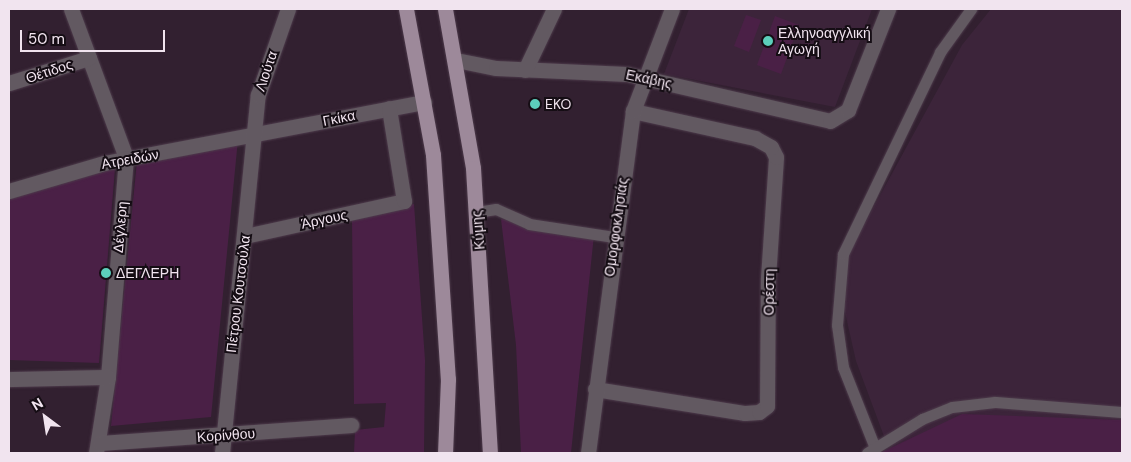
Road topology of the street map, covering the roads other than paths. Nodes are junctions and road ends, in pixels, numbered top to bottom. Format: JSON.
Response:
{"nodes":[{"id":1,"x":71,"y":9,"type":"edge"},
{"id":2,"x":288,"y":9,"type":"edge"},
{"id":3,"x":406,"y":9,"type":"edge"},
{"id":4,"x":445,"y":9,"type":"edge"},
{"id":5,"x":554,"y":9,"type":"edge"},
{"id":6,"x":672,"y":9,"type":"edge"},
{"id":7,"x":888,"y":9,"type":"edge"},
{"id":8,"x":971,"y":9,"type":"edge"},
{"id":9,"x":89,"y":58,"type":"junction"},
{"id":10,"x":456,"y":60,"type":"junction"},
{"id":11,"x":525,"y":70,"type":"junction"},
{"id":12,"x":645,"y":77,"type":"junction"},
{"id":13,"x":9,"y":83,"type":"edge"},
{"id":14,"x":424,"y":102,"type":"junction"},
{"id":15,"x":390,"y":108,"type":"junction"},
{"id":16,"x":633,"y":111,"type":"junction"},
{"id":17,"x":253,"y":136,"type":"junction"},
{"id":18,"x":126,"y":158,"type":"junction"},
{"id":19,"x":9,"y":192,"type":"edge"},
{"id":20,"x":477,"y":212,"type":"junction"},
{"id":21,"x":245,"y":236,"type":"junction"},
{"id":22,"x":614,"y":237,"type":"junction"},
{"id":23,"x":108,"y":377,"type":"junction"},
{"id":24,"x":9,"y":379,"type":"edge"},
{"id":25,"x":595,"y":389,"type":"junction"},
{"id":26,"x":1122,"y":412,"type":"edge"},
{"id":27,"x":350,"y":425,"type":"dead end"},
{"id":28,"x":221,"y":435,"type":"junction"},
{"id":29,"x":98,"y":448,"type":"edge"},
{"id":30,"x":871,"y":451,"type":"edge"},
{"id":31,"x":222,"y":453,"type":"edge"},
{"id":32,"x":445,"y":453,"type":"edge"},
{"id":33,"x":490,"y":453,"type":"edge"},
{"id":34,"x":588,"y":453,"type":"edge"}],
"edges":[{"from":1,"to":9,"type":"street","name":"Δέγλερη"},
{"from":2,"to":17,"type":"street","name":"Λιούτα"},
{"from":3,"to":14,"type":"main road"},
{"from":4,"to":10,"type":"main road","name":"Κύμης"},
{"from":5,"to":11,"type":"street"},
{"from":6,"to":12,"type":"street","name":"Ομορφοκλησιάς"},
{"from":7,"to":12,"type":"street","name":"Εκάβης"},
{"from":8,"to":30,"type":"lane"},
{"from":9,"to":13,"type":"street","name":"Θέτιδος"},
{"from":9,"to":18,"type":"street","name":"Δέγλερη"},
{"from":10,"to":11,"type":"street","name":"Εκάβης"},
{"from":10,"to":20,"type":"main road","name":"Κύμης"},
{"from":11,"to":12,"type":"street","name":"Εκάβης"},
{"from":12,"to":16,"type":"street","name":"Ομορφοκλησιάς"},
{"from":14,"to":15,"type":"street","name":"Γκίκα"},
{"from":14,"to":32,"type":"main road"},
{"from":15,"to":17,"type":"street","name":"Γκίκα"},
{"from":15,"to":21,"type":"street","name":"Άργους"},
{"from":16,"to":22,"type":"street","name":"Ομορφοκλησιάς"},
{"from":16,"to":25,"type":"street","name":"Ορέστη"},
{"from":17,"to":18,"type":"street","name":"Ατρειδών"},
{"from":17,"to":21,"type":"street","name":"Πέτρου Κουτσούλα"},
{"from":18,"to":19,"type":"street","name":"Ατρειδών"},
{"from":18,"to":23,"type":"street","name":"Δέγλερη"},
{"from":20,"to":22,"type":"lane"},
{"from":20,"to":33,"type":"main road","name":"Κύμης"},
{"from":21,"to":28,"type":"street","name":"Πέτρου Κουτσούλα"},
{"from":22,"to":25,"type":"street","name":"Ομορφοκλησιάς"},
{"from":23,"to":24,"type":"street"},
{"from":23,"to":29,"type":"street","name":"Δέγλερη"},
{"from":25,"to":34,"type":"street","name":"Ομορφοκλησιάς"},
{"from":26,"to":30,"type":"lane"},
{"from":27,"to":28,"type":"street","name":"Κορίνθου"},
{"from":28,"to":29,"type":"street","name":"Κορίνθου"},
{"from":28,"to":31,"type":"street","name":"Πέτρου Κουτσούλα"}]}
